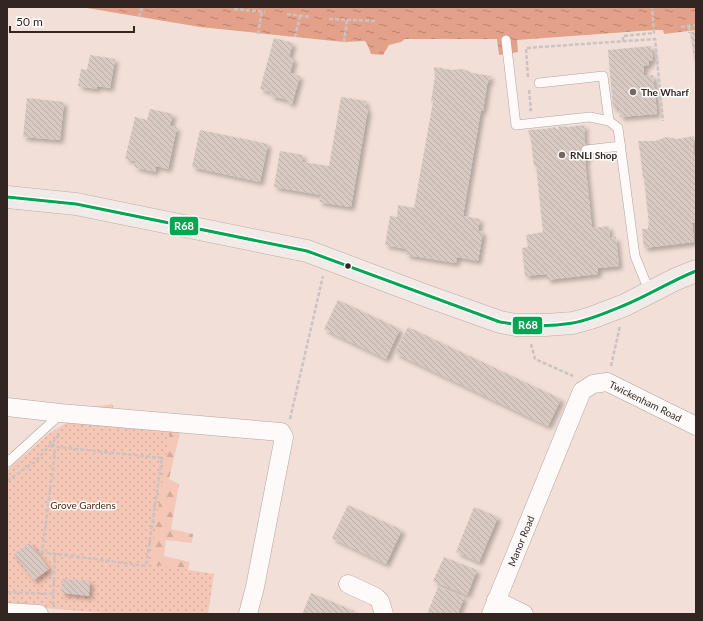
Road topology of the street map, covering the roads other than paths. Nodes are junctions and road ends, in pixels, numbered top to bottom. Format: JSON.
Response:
{"nodes":[{"id":1,"x":506,"y":40,"type":"dead end"},
{"id":2,"x":539,"y":83,"type":"dead end"},
{"id":3,"x":609,"y":121,"type":"junction"},
{"id":4,"x":622,"y":146,"type":"junction"},
{"id":5,"x":586,"y":150,"type":"dead end"},
{"id":6,"x":7,"y":197,"type":"edge"},
{"id":7,"x":696,"y":270,"type":"edge"},
{"id":8,"x":650,"y":293,"type":"junction"},
{"id":9,"x":600,"y":383,"type":"joint"},
{"id":10,"x":7,"y":407,"type":"edge"},
{"id":11,"x":56,"y":417,"type":"junction"},
{"id":12,"x":696,"y":426,"type":"edge"},
{"id":13,"x":7,"y":459,"type":"edge"},
{"id":14,"x":348,"y":584,"type":"dead end"},
{"id":15,"x":494,"y":607,"type":"edge"},
{"id":16,"x":46,"y":611,"type":"edge"},
{"id":17,"x":7,"y":612,"type":"edge"},
{"id":18,"x":248,"y":614,"type":"edge"},
{"id":19,"x":384,"y":614,"type":"edge"},
{"id":20,"x":524,"y":614,"type":"edge"}],
"edges":[{"from":1,"to":3,"type":"lane"},
{"from":2,"to":3,"type":"lane"},
{"from":3,"to":4,"type":"lane"},
{"from":4,"to":5,"type":"lane"},
{"from":4,"to":8,"type":"lane"},
{"from":6,"to":8,"type":"main road"},
{"from":7,"to":8,"type":"main road"},
{"from":9,"to":12,"type":"street","name":"Twickenham Road"},
{"from":9,"to":15,"type":"street","name":"Manor Road"},
{"from":10,"to":11,"type":"street"},
{"from":11,"to":13,"type":"lane"},
{"from":11,"to":18,"type":"street"},
{"from":14,"to":19,"type":"street"},
{"from":15,"to":20,"type":"street"},
{"from":16,"to":17,"type":"street"}]}
